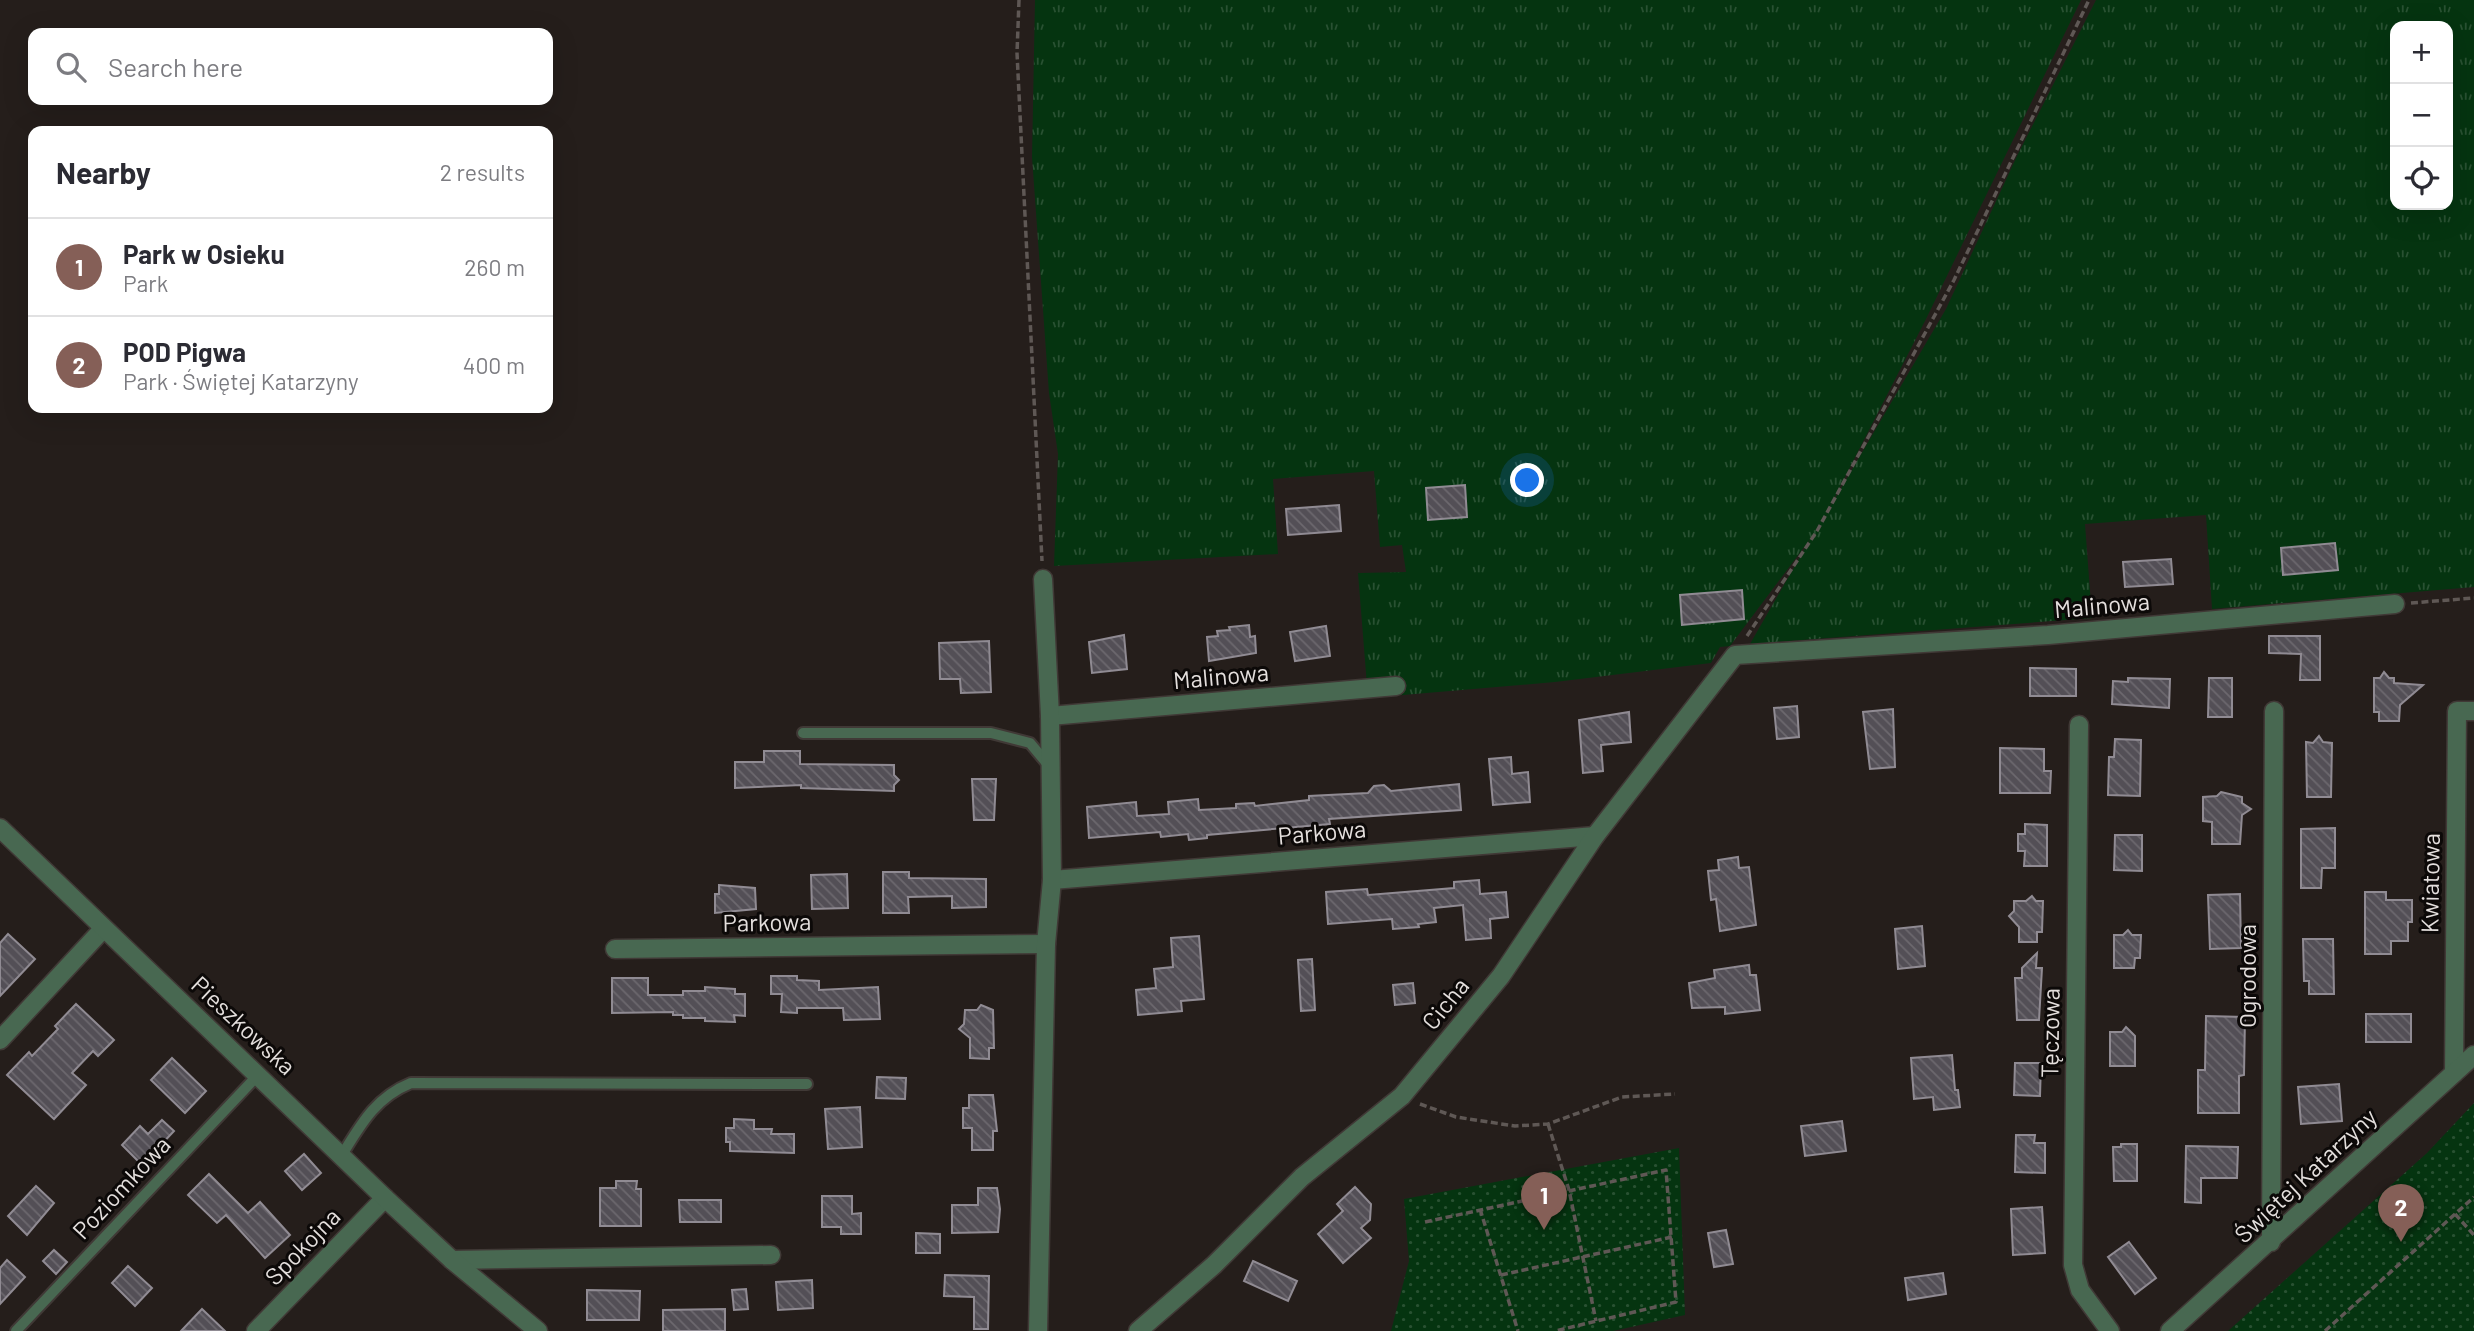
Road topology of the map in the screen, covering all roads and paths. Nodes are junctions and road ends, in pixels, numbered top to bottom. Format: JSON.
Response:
{"nodes":[{"id":1,"x":1019,"y":0,"type":"edge"},
{"id":2,"x":2089,"y":0,"type":"edge"},
{"id":3,"x":1043,"y":579,"type":"joint"},
{"id":4,"x":2474,"y":598,"type":"edge"},
{"id":5,"x":2395,"y":604,"type":"joint"},
{"id":6,"x":1735,"y":655,"type":"junction"},
{"id":7,"x":1396,"y":686,"type":"dead end"},
{"id":8,"x":2474,"y":710,"type":"edge"},
{"id":9,"x":2274,"y":711,"type":"dead end"},
{"id":10,"x":1050,"y":716,"type":"junction"},
{"id":11,"x":2078,"y":725,"type":"dead end"},
{"id":12,"x":803,"y":733,"type":"dead end"},
{"id":13,"x":1051,"y":767,"type":"junction"},
{"id":14,"x":0,"y":828,"type":"edge"},
{"id":15,"x":1595,"y":836,"type":"junction"},
{"id":16,"x":1052,"y":880,"type":"junction"},
{"id":17,"x":103,"y":929,"type":"junction"},
{"id":18,"x":1046,"y":944,"type":"junction"},
{"id":19,"x":615,"y":949,"type":"dead end"},
{"id":20,"x":0,"y":1040,"type":"edge"},
{"id":21,"x":2474,"y":1055,"type":"edge"},
{"id":22,"x":2454,"y":1073,"type":"junction"},
{"id":23,"x":258,"y":1074,"type":"junction"},
{"id":24,"x":807,"y":1084,"type":"dead end"},
{"id":25,"x":1675,"y":1094,"type":"dead end"},
{"id":26,"x":1402,"y":1096,"type":"junction"},
{"id":27,"x":1548,"y":1124,"type":"junction"},
{"id":28,"x":342,"y":1155,"type":"junction"},
{"id":29,"x":1569,"y":1190,"type":"junction"},
{"id":30,"x":2474,"y":1197,"type":"edge"},
{"id":31,"x":386,"y":1198,"type":"junction"},
{"id":32,"x":1480,"y":1209,"type":"junction"},
{"id":33,"x":2455,"y":1214,"type":"junction"},
{"id":34,"x":1425,"y":1222,"type":"dead end"},
{"id":35,"x":2474,"y":1235,"type":"edge"},
{"id":36,"x":1672,"y":1237,"type":"junction"},
{"id":37,"x":2271,"y":1242,"type":"junction"},
{"id":38,"x":771,"y":1255,"type":"dead end"},
{"id":39,"x":1583,"y":1256,"type":"junction"},
{"id":40,"x":452,"y":1260,"type":"junction"},
{"id":41,"x":1501,"y":1275,"type":"junction"},
{"id":42,"x":1596,"y":1321,"type":"junction"},
{"id":43,"x":16,"y":1331,"type":"edge"},
{"id":44,"x":256,"y":1331,"type":"edge"},
{"id":45,"x":538,"y":1331,"type":"edge"},
{"id":46,"x":1038,"y":1331,"type":"edge"},
{"id":47,"x":1138,"y":1331,"type":"edge"},
{"id":48,"x":1518,"y":1331,"type":"edge"},
{"id":49,"x":1555,"y":1331,"type":"edge"},
{"id":50,"x":2110,"y":1331,"type":"edge"},
{"id":51,"x":2170,"y":1331,"type":"edge"},
{"id":52,"x":2325,"y":1331,"type":"edge"}],
"edges":[{"from":1,"to":3,"type":"path"},
{"from":2,"to":6,"type":"path"},
{"from":3,"to":10,"type":"street"},
{"from":4,"to":5,"type":"path"},
{"from":5,"to":6,"type":"street","name":"Malinowa"},
{"from":6,"to":15,"type":"street","name":"Cicha"},
{"from":7,"to":10,"type":"street","name":"Malinowa"},
{"from":8,"to":22,"type":"street","name":"Kwiatowa"},
{"from":9,"to":37,"type":"street","name":"Ogrodowa"},
{"from":10,"to":13,"type":"street"},
{"from":11,"to":50,"type":"street","name":"Tęczowa"},
{"from":12,"to":13,"type":"lane"},
{"from":13,"to":16,"type":"street"},
{"from":14,"to":17,"type":"street","name":"Pieszkowska"},
{"from":15,"to":16,"type":"street","name":"Parkowa"},
{"from":15,"to":26,"type":"street","name":"Cicha"},
{"from":16,"to":18,"type":"street"},
{"from":17,"to":20,"type":"street"},
{"from":17,"to":23,"type":"street","name":"Pieszkowska"},
{"from":18,"to":19,"type":"street","name":"Parkowa"},
{"from":18,"to":46,"type":"street"},
{"from":21,"to":22,"type":"street","name":"Świętej Katarzyny"},
{"from":22,"to":37,"type":"street","name":"Świętej Katarzyny"},
{"from":23,"to":28,"type":"street","name":"Pieszkowska"},
{"from":23,"to":43,"type":"lane","name":"Poziomkowa"},
{"from":24,"to":28,"type":"lane"},
{"from":25,"to":27,"type":"path"},
{"from":26,"to":27,"type":"path"},
{"from":26,"to":47,"type":"street","name":"Cicha"},
{"from":27,"to":29,"type":"path"},
{"from":28,"to":31,"type":"street","name":"Pieszkowska"},
{"from":29,"to":32,"type":"path"},
{"from":29,"to":36,"type":"path"},
{"from":29,"to":39,"type":"path"},
{"from":30,"to":33,"type":"path"},
{"from":31,"to":40,"type":"street","name":"Pieszkowska"},
{"from":31,"to":44,"type":"street","name":"Spokojna"},
{"from":32,"to":34,"type":"path"},
{"from":32,"to":41,"type":"path"},
{"from":33,"to":35,"type":"path"},
{"from":33,"to":52,"type":"path"},
{"from":36,"to":39,"type":"path"},
{"from":36,"to":42,"type":"path"},
{"from":37,"to":51,"type":"street","name":"Świętej Katarzyny"},
{"from":38,"to":40,"type":"street"},
{"from":39,"to":41,"type":"path"},
{"from":39,"to":42,"type":"path"},
{"from":40,"to":45,"type":"street","name":"Pieszkowska"},
{"from":41,"to":48,"type":"path"},
{"from":42,"to":49,"type":"path"}]}
